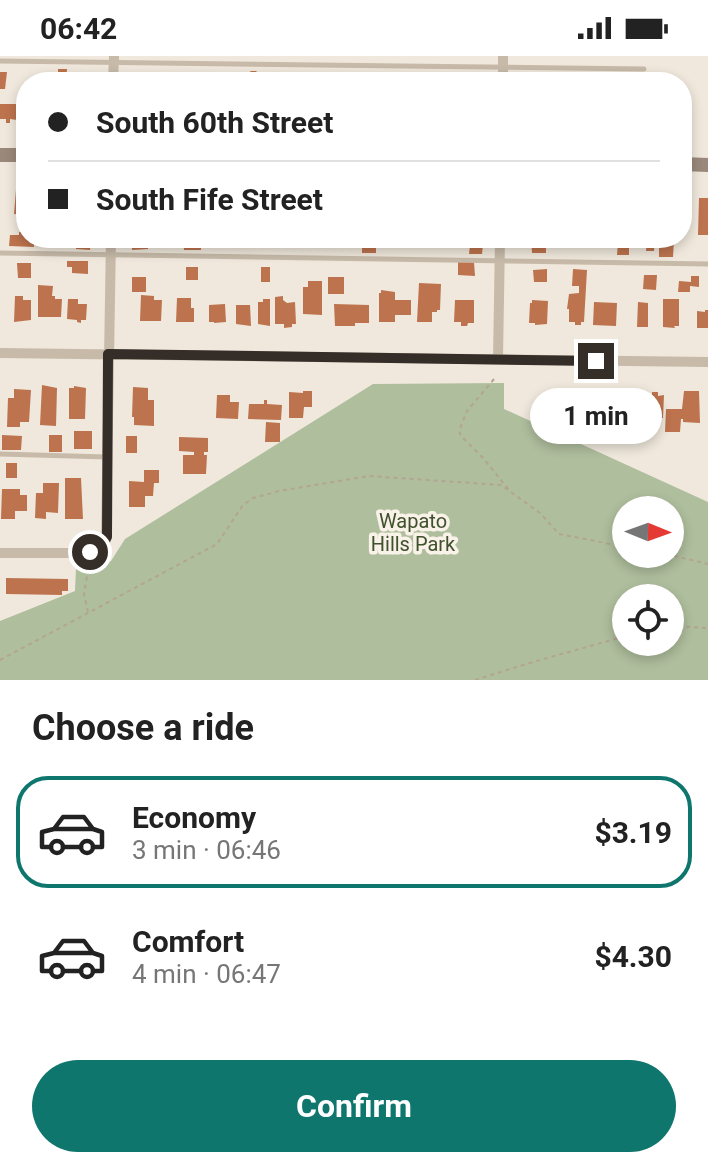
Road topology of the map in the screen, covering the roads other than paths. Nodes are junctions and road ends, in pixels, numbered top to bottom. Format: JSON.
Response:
{"nodes":[{"id":1,"x":114,"y":59,"type":"edge"},
{"id":2,"x":0,"y":61,"type":"edge"},
{"id":3,"x":503,"y":61,"type":"edge"},
{"id":4,"x":644,"y":69,"type":"dead end"},
{"id":5,"x":110,"y":248,"type":"edge"},
{"id":6,"x":500,"y":248,"type":"edge"},
{"id":7,"x":0,"y":253,"type":"edge"},
{"id":8,"x":110,"y":255,"type":"junction"},
{"id":9,"x":499,"y":260,"type":"junction"},
{"id":10,"x":708,"y":264,"type":"edge"},
{"id":11,"x":0,"y":353,"type":"edge"},
{"id":12,"x":108,"y":354,"type":"junction"},
{"id":13,"x":498,"y":359,"type":"junction"},
{"id":14,"x":708,"y":362,"type":"edge"},
{"id":15,"x":0,"y":454,"type":"edge"},
{"id":16,"x":108,"y":457,"type":"junction"},
{"id":17,"x":0,"y":553,"type":"edge"}],
"edges":[{"from":1,"to":2,"type":"lane"},
{"from":1,"to":3,"type":"lane"},
{"from":3,"to":4,"type":"lane"},
{"from":5,"to":8,"type":"street"},
{"from":6,"to":9,"type":"street"},
{"from":7,"to":8,"type":"lane"},
{"from":8,"to":9,"type":"lane"},
{"from":8,"to":12,"type":"street"},
{"from":9,"to":10,"type":"lane"},
{"from":9,"to":13,"type":"street"},
{"from":11,"to":12,"type":"street"},
{"from":12,"to":13,"type":"street"},
{"from":12,"to":16,"type":"street"},
{"from":13,"to":14,"type":"street"},
{"from":15,"to":16,"type":"lane"},
{"from":16,"to":17,"type":"street"}]}
